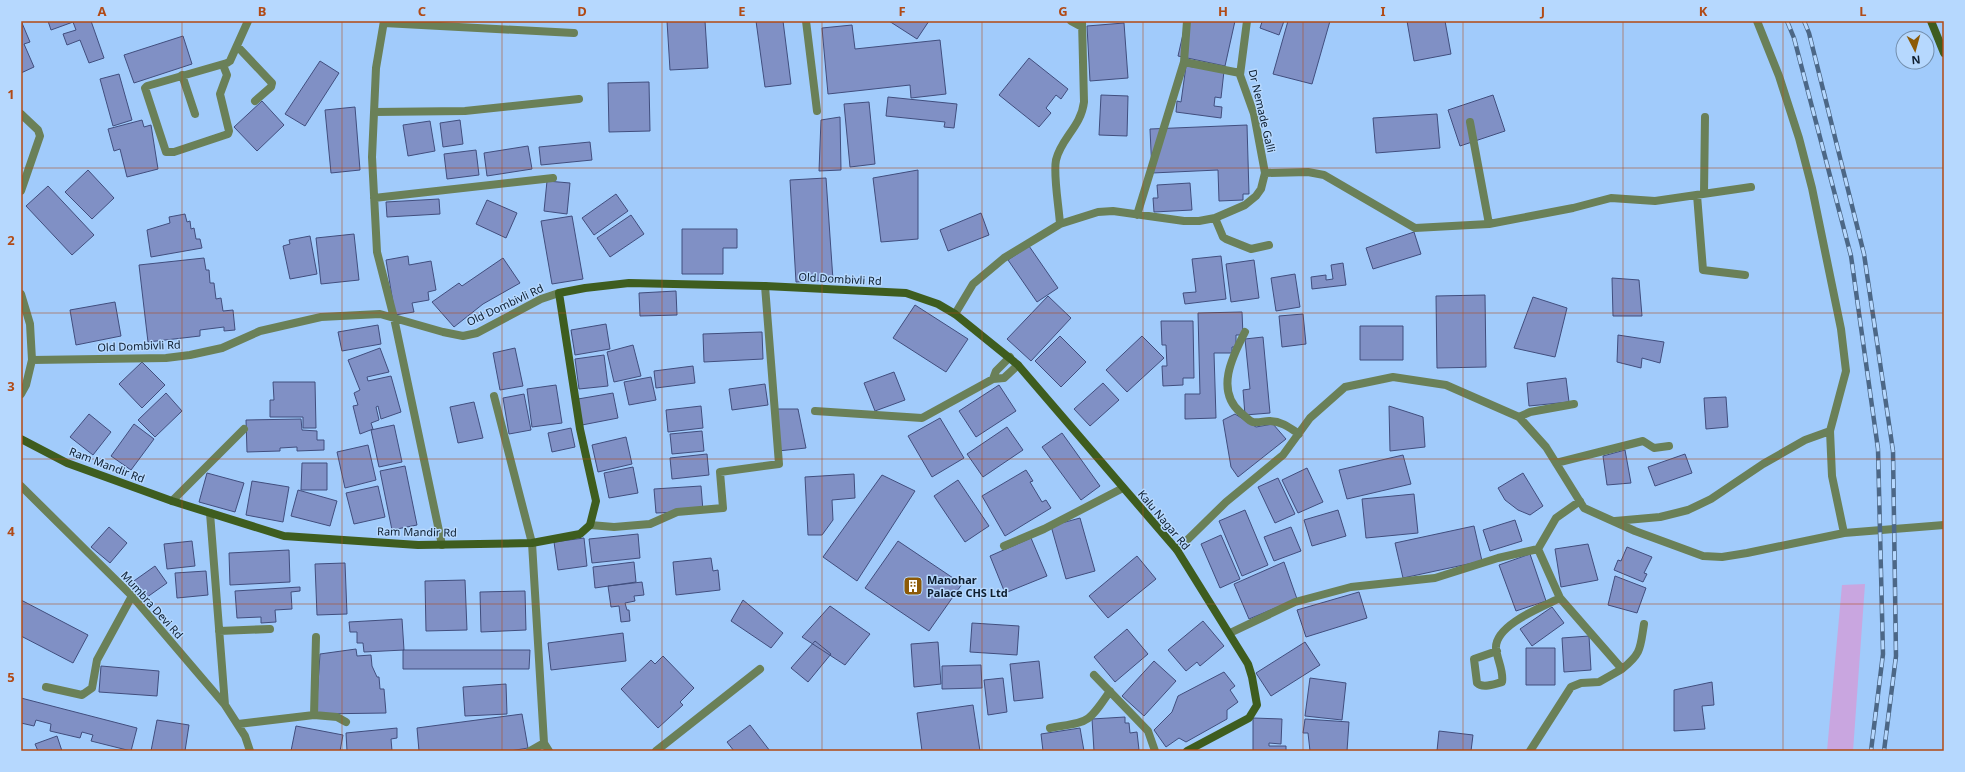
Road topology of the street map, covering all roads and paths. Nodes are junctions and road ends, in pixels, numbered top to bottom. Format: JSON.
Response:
{"nodes":[{"id":1,"x":248,"y":21,"type":"edge"},
{"id":2,"x":806,"y":21,"type":"edge"},
{"id":3,"x":1071,"y":21,"type":"edge"},
{"id":4,"x":1187,"y":21,"type":"edge"},
{"id":5,"x":1247,"y":21,"type":"edge"},
{"id":6,"x":1757,"y":21,"type":"edge"},
{"id":7,"x":1931,"y":21,"type":"edge"},
{"id":8,"x":384,"y":22,"type":"edge"},
{"id":9,"x":1082,"y":24,"type":"edge"},
{"id":10,"x":574,"y":33,"type":"dead end"},
{"id":11,"x":237,"y":46,"type":"junction"},
{"id":12,"x":1944,"y":53,"type":"edge"},
{"id":13,"x":1184,"y":62,"type":"junction"},
{"id":14,"x":224,"y":65,"type":"junction"},
{"id":15,"x":1240,"y":73,"type":"junction"},
{"id":16,"x":182,"y":75,"type":"junction"},
{"id":17,"x":579,"y":99,"type":"dead end"},
{"id":18,"x":254,"y":101,"type":"dead end"},
{"id":19,"x":817,"y":111,"type":"dead end"},
{"id":20,"x":374,"y":112,"type":"junction"},
{"id":21,"x":21,"y":114,"type":"edge"},
{"id":22,"x":195,"y":114,"type":"dead end"},
{"id":23,"x":1705,"y":117,"type":"dead end"},
{"id":24,"x":1470,"y":122,"type":"dead end"},
{"id":25,"x":1265,"y":173,"type":"junction"},
{"id":26,"x":553,"y":178,"type":"dead end"},
{"id":27,"x":1751,"y":187,"type":"dead end"},
{"id":28,"x":21,"y":191,"type":"edge"},
{"id":29,"x":1700,"y":194,"type":"junction"},
{"id":30,"x":374,"y":198,"type":"junction"},
{"id":31,"x":1137,"y":215,"type":"junction"},
{"id":32,"x":1215,"y":218,"type":"junction"},
{"id":33,"x":1060,"y":224,"type":"junction"},
{"id":34,"x":1489,"y":224,"type":"junction"},
{"id":35,"x":1269,"y":245,"type":"dead end"},
{"id":36,"x":1745,"y":275,"type":"dead end"},
{"id":37,"x":765,"y":286,"type":"junction"},
{"id":38,"x":559,"y":293,"type":"junction"},
{"id":39,"x":21,"y":294,"type":"edge"},
{"id":40,"x":955,"y":314,"type":"junction"},
{"id":41,"x":394,"y":318,"type":"junction"},
{"id":42,"x":1245,"y":332,"type":"dead end"},
{"id":43,"x":1010,"y":357,"type":"junction"},
{"id":44,"x":32,"y":360,"type":"junction"},
{"id":45,"x":1018,"y":366,"type":"junction"},
{"id":46,"x":993,"y":379,"type":"junction"},
{"id":47,"x":21,"y":394,"type":"edge"},
{"id":48,"x":494,"y":396,"type":"dead end"},
{"id":49,"x":1574,"y":404,"type":"dead end"},
{"id":50,"x":815,"y":411,"type":"dead end"},
{"id":51,"x":1519,"y":418,"type":"junction"},
{"id":52,"x":244,"y":429,"type":"dead end"},
{"id":53,"x":1830,"y":431,"type":"junction"},
{"id":54,"x":1299,"y":434,"type":"junction"},
{"id":55,"x":21,"y":439,"type":"edge"},
{"id":56,"x":1669,"y":446,"type":"dead end"},
{"id":57,"x":1556,"y":463,"type":"junction"},
{"id":58,"x":21,"y":486,"type":"edge"},
{"id":59,"x":1123,"y":488,"type":"junction"},
{"id":60,"x":172,"y":501,"type":"junction"},
{"id":61,"x":1580,"y":501,"type":"junction"},
{"id":62,"x":210,"y":513,"type":"junction"},
{"id":63,"x":1614,"y":521,"type":"junction"},
{"id":64,"x":590,"y":525,"type":"junction"},
{"id":65,"x":1944,"y":525,"type":"edge"},
{"id":66,"x":1844,"y":533,"type":"junction"},
{"id":67,"x":532,"y":543,"type":"junction"},
{"id":68,"x":442,"y":544,"type":"junction"},
{"id":69,"x":1004,"y":546,"type":"dead end"},
{"id":70,"x":1538,"y":549,"type":"junction"},
{"id":71,"x":1177,"y":550,"type":"junction"},
{"id":72,"x":132,"y":596,"type":"junction"},
{"id":73,"x":1560,"y":598,"type":"junction"},
{"id":74,"x":1644,"y":624,"type":"dead end"},
{"id":75,"x":270,"y":629,"type":"dead end"},
{"id":76,"x":219,"y":631,"type":"junction"},
{"id":77,"x":1230,"y":633,"type":"junction"},
{"id":78,"x":316,"y":636,"type":"dead end"},
{"id":79,"x":1497,"y":651,"type":"junction"},
{"id":80,"x":760,"y":669,"type":"dead end"},
{"id":81,"x":1622,"y":669,"type":"junction"},
{"id":82,"x":1094,"y":675,"type":"dead end"},
{"id":83,"x":46,"y":687,"type":"dead end"},
{"id":84,"x":1110,"y":691,"type":"junction"},
{"id":85,"x":225,"y":705,"type":"junction"},
{"id":86,"x":314,"y":715,"type":"junction"},
{"id":87,"x":346,"y":722,"type":"dead end"},
{"id":88,"x":238,"y":724,"type":"junction"},
{"id":89,"x":1050,"y":728,"type":"dead end"},
{"id":90,"x":544,"y":743,"type":"junction"},
{"id":91,"x":250,"y":751,"type":"edge"},
{"id":92,"x":530,"y":751,"type":"edge"},
{"id":93,"x":549,"y":751,"type":"edge"},
{"id":94,"x":656,"y":751,"type":"edge"},
{"id":95,"x":1155,"y":751,"type":"edge"},
{"id":96,"x":1187,"y":751,"type":"edge"},
{"id":97,"x":1530,"y":751,"type":"edge"}],
"edges":[{"from":1,"to":11,"type":"street"},
{"from":2,"to":19,"type":"street"},
{"from":3,"to":9,"type":"street"},
{"from":4,"to":13,"type":"street"},
{"from":5,"to":15,"type":"street","name":"Dr Nemade Galli"},
{"from":6,"to":53,"type":"street"},
{"from":7,"to":12,"type":"street"},
{"from":8,"to":10,"type":"street"},
{"from":8,"to":20,"type":"street"},
{"from":9,"to":33,"type":"street"},
{"from":11,"to":14,"type":"street"},
{"from":11,"to":18,"type":"street"},
{"from":13,"to":15,"type":"street"},
{"from":13,"to":31,"type":"street"},
{"from":14,"to":16,"type":"street"},
{"from":14,"to":16,"type":"street"},
{"from":15,"to":25,"type":"street","name":"Dr Nemade Galli"},
{"from":16,"to":22,"type":"street"},
{"from":17,"to":20,"type":"street"},
{"from":20,"to":30,"type":"street"},
{"from":21,"to":28,"type":"street"},
{"from":23,"to":29,"type":"street"},
{"from":24,"to":34,"type":"street"},
{"from":25,"to":32,"type":"street","name":"Dr Nemade Galli"},
{"from":25,"to":34,"type":"street"},
{"from":26,"to":30,"type":"street"},
{"from":27,"to":29,"type":"street"},
{"from":29,"to":34,"type":"street"},
{"from":29,"to":36,"type":"street"},
{"from":30,"to":41,"type":"street"},
{"from":31,"to":32,"type":"street","name":"Dr Nemade Galli"},
{"from":31,"to":33,"type":"street","name":"Dr Nemade Galli"},
{"from":32,"to":35,"type":"street"},
{"from":33,"to":40,"type":"street","name":"Dr Nemade Galli"},
{"from":37,"to":38,"type":"street","name":"Old Dombivli Rd"},
{"from":37,"to":40,"type":"street","name":"Old Dombivli Rd"},
{"from":37,"to":64,"type":"street"},
{"from":38,"to":41,"type":"street","name":"Old Dombivli Rd"},
{"from":38,"to":64,"type":"street"},
{"from":39,"to":44,"type":"street"},
{"from":40,"to":43,"type":"street","name":"Kalu Nagar Rd"},
{"from":41,"to":44,"type":"street","name":"Old Dombivli Rd"},
{"from":41,"to":68,"type":"street"},
{"from":42,"to":54,"type":"street"},
{"from":43,"to":45,"type":"street","name":"Kalu Nagar Rd"},
{"from":43,"to":46,"type":"street"},
{"from":44,"to":47,"type":"street"},
{"from":45,"to":46,"type":"street"},
{"from":45,"to":59,"type":"street","name":"Kalu Nagar Rd"},
{"from":46,"to":50,"type":"street"},
{"from":48,"to":67,"type":"street"},
{"from":49,"to":51,"type":"street"},
{"from":51,"to":54,"type":"street"},
{"from":51,"to":57,"type":"street"},
{"from":52,"to":60,"type":"street"},
{"from":53,"to":63,"type":"street"},
{"from":53,"to":66,"type":"street"},
{"from":54,"to":71,"type":"street"},
{"from":55,"to":60,"type":"street","name":"Ram Mandir Rd"},
{"from":56,"to":57,"type":"street"},
{"from":57,"to":61,"type":"street"},
{"from":58,"to":72,"type":"street","name":"Mumbra Devi Rd"},
{"from":59,"to":69,"type":"street"},
{"from":59,"to":71,"type":"street","name":"Kalu Nagar Rd"},
{"from":60,"to":62,"type":"street","name":"Ram Mandir Rd"},
{"from":61,"to":63,"type":"street"},
{"from":61,"to":70,"type":"street"},
{"from":62,"to":68,"type":"street","name":"Ram Mandir Rd"},
{"from":62,"to":76,"type":"street"},
{"from":63,"to":66,"type":"street"},
{"from":64,"to":67,"type":"street","name":"Ram Mandir Rd"},
{"from":65,"to":66,"type":"street"},
{"from":67,"to":68,"type":"street","name":"Ram Mandir Rd"},
{"from":67,"to":90,"type":"street"},
{"from":70,"to":73,"type":"street"},
{"from":70,"to":77,"type":"street"},
{"from":71,"to":77,"type":"street","name":"Kalu Nagar Rd"},
{"from":72,"to":83,"type":"street"},
{"from":72,"to":85,"type":"street","name":"Mumbra Devi Rd"},
{"from":73,"to":79,"type":"street"},
{"from":73,"to":81,"type":"street"},
{"from":74,"to":81,"type":"street"},
{"from":75,"to":76,"type":"street"},
{"from":76,"to":85,"type":"street"},
{"from":77,"to":96,"type":"street","name":"Kalu Nagar Rd"},
{"from":78,"to":86,"type":"street"},
{"from":79,"to":79,"type":"street"},
{"from":80,"to":94,"type":"street"},
{"from":81,"to":97,"type":"street"},
{"from":82,"to":84,"type":"street"},
{"from":84,"to":89,"type":"street"},
{"from":84,"to":95,"type":"street"},
{"from":85,"to":88,"type":"street","name":"Mumbra Devi Rd"},
{"from":86,"to":87,"type":"street"},
{"from":86,"to":88,"type":"street"},
{"from":88,"to":91,"type":"street","name":"Mumbra Devi Rd"},
{"from":90,"to":92,"type":"street"},
{"from":90,"to":93,"type":"street"}]}
